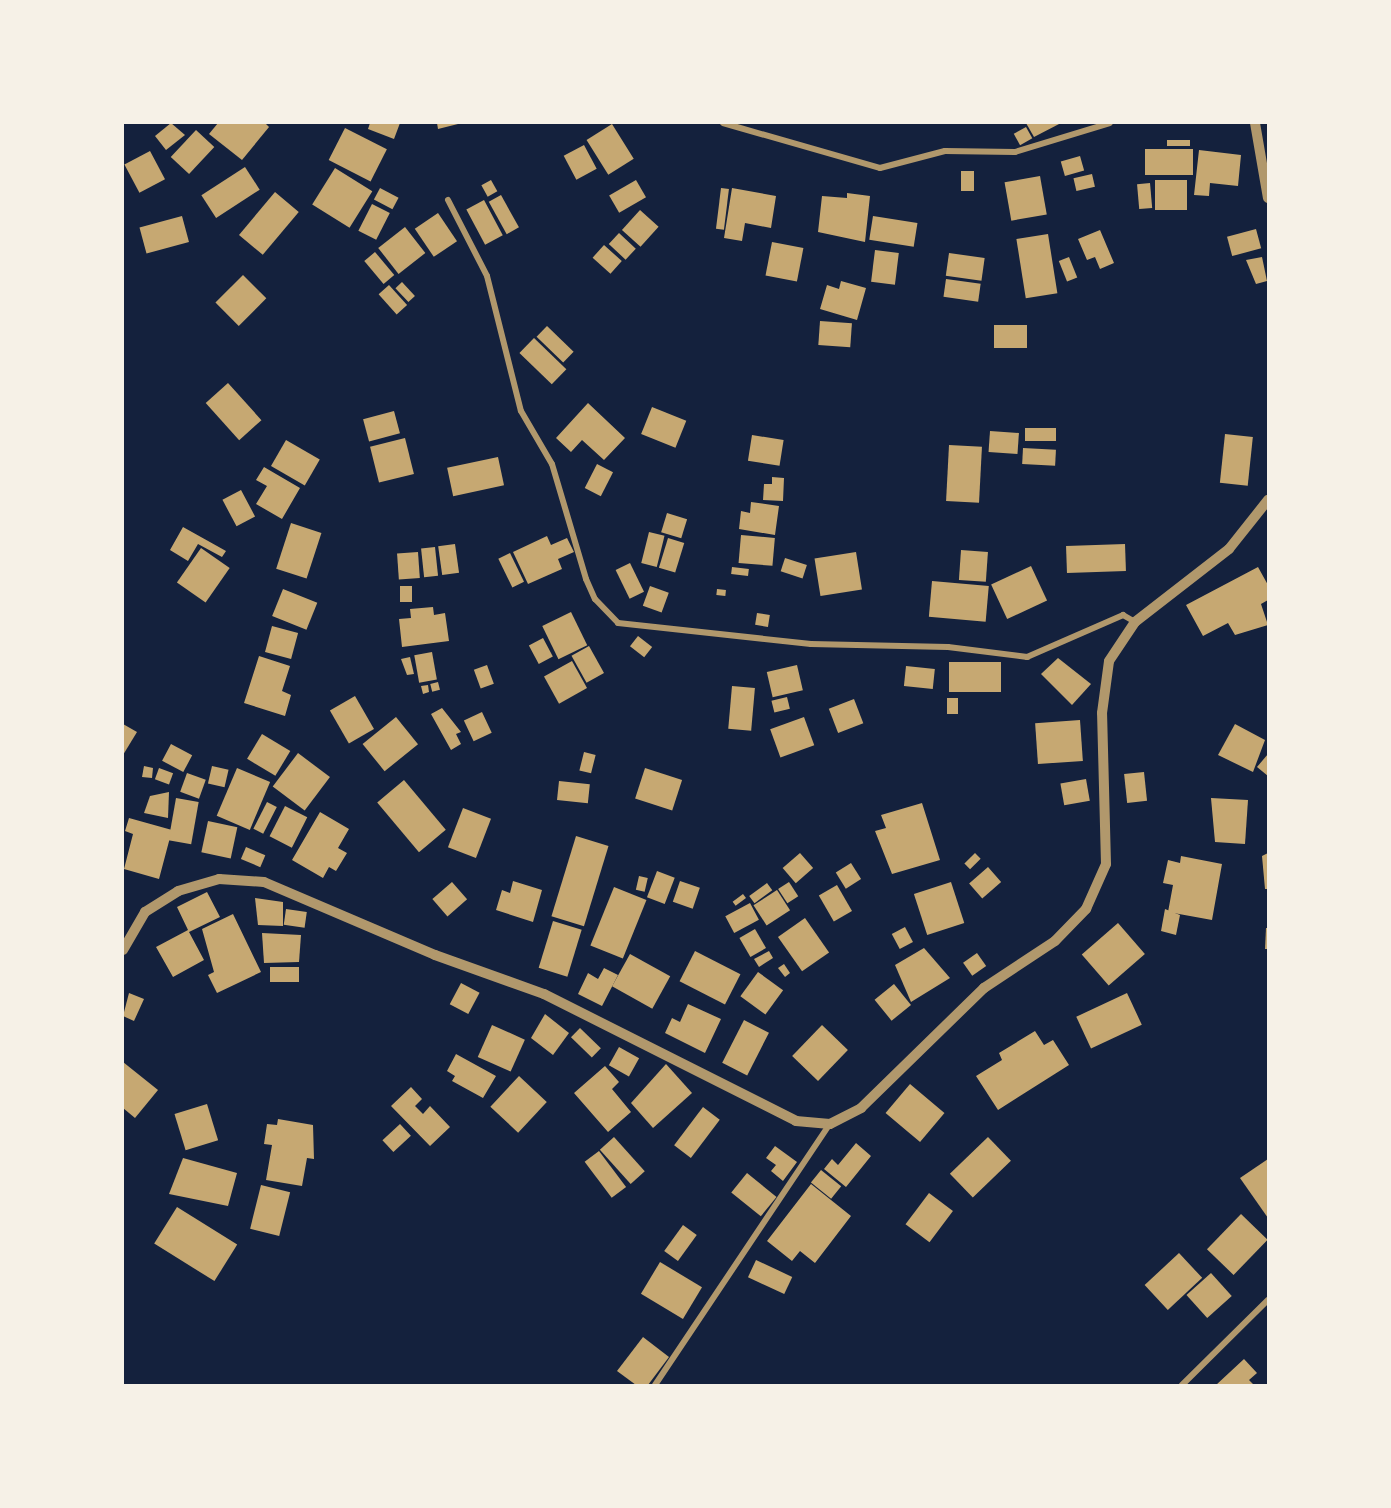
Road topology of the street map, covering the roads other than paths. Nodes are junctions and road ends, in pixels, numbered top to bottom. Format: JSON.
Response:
{"nodes":[{"id":1,"x":723,"y":123,"type":"edge"},
{"id":2,"x":1110,"y":123,"type":"edge"},
{"id":3,"x":1255,"y":123,"type":"edge"},
{"id":4,"x":1268,"y":198,"type":"edge"},
{"id":5,"x":448,"y":200,"type":"dead end"},
{"id":6,"x":1268,"y":500,"type":"edge"},
{"id":7,"x":1135,"y":622,"type":"junction"},
{"id":8,"x":123,"y":950,"type":"edge"},
{"id":9,"x":830,"y":1124,"type":"junction"},
{"id":10,"x":1268,"y":1300,"type":"edge"},
{"id":11,"x":655,"y":1385,"type":"edge"},
{"id":12,"x":1182,"y":1385,"type":"edge"}],
"edges":[{"from":1,"to":2,"type":"street"},
{"from":3,"to":4,"type":"street"},
{"from":5,"to":7,"type":"street"},
{"from":6,"to":7,"type":"street"},
{"from":7,"to":9,"type":"street"},
{"from":8,"to":9,"type":"street"},
{"from":9,"to":11,"type":"street"},
{"from":10,"to":12,"type":"street"}]}
